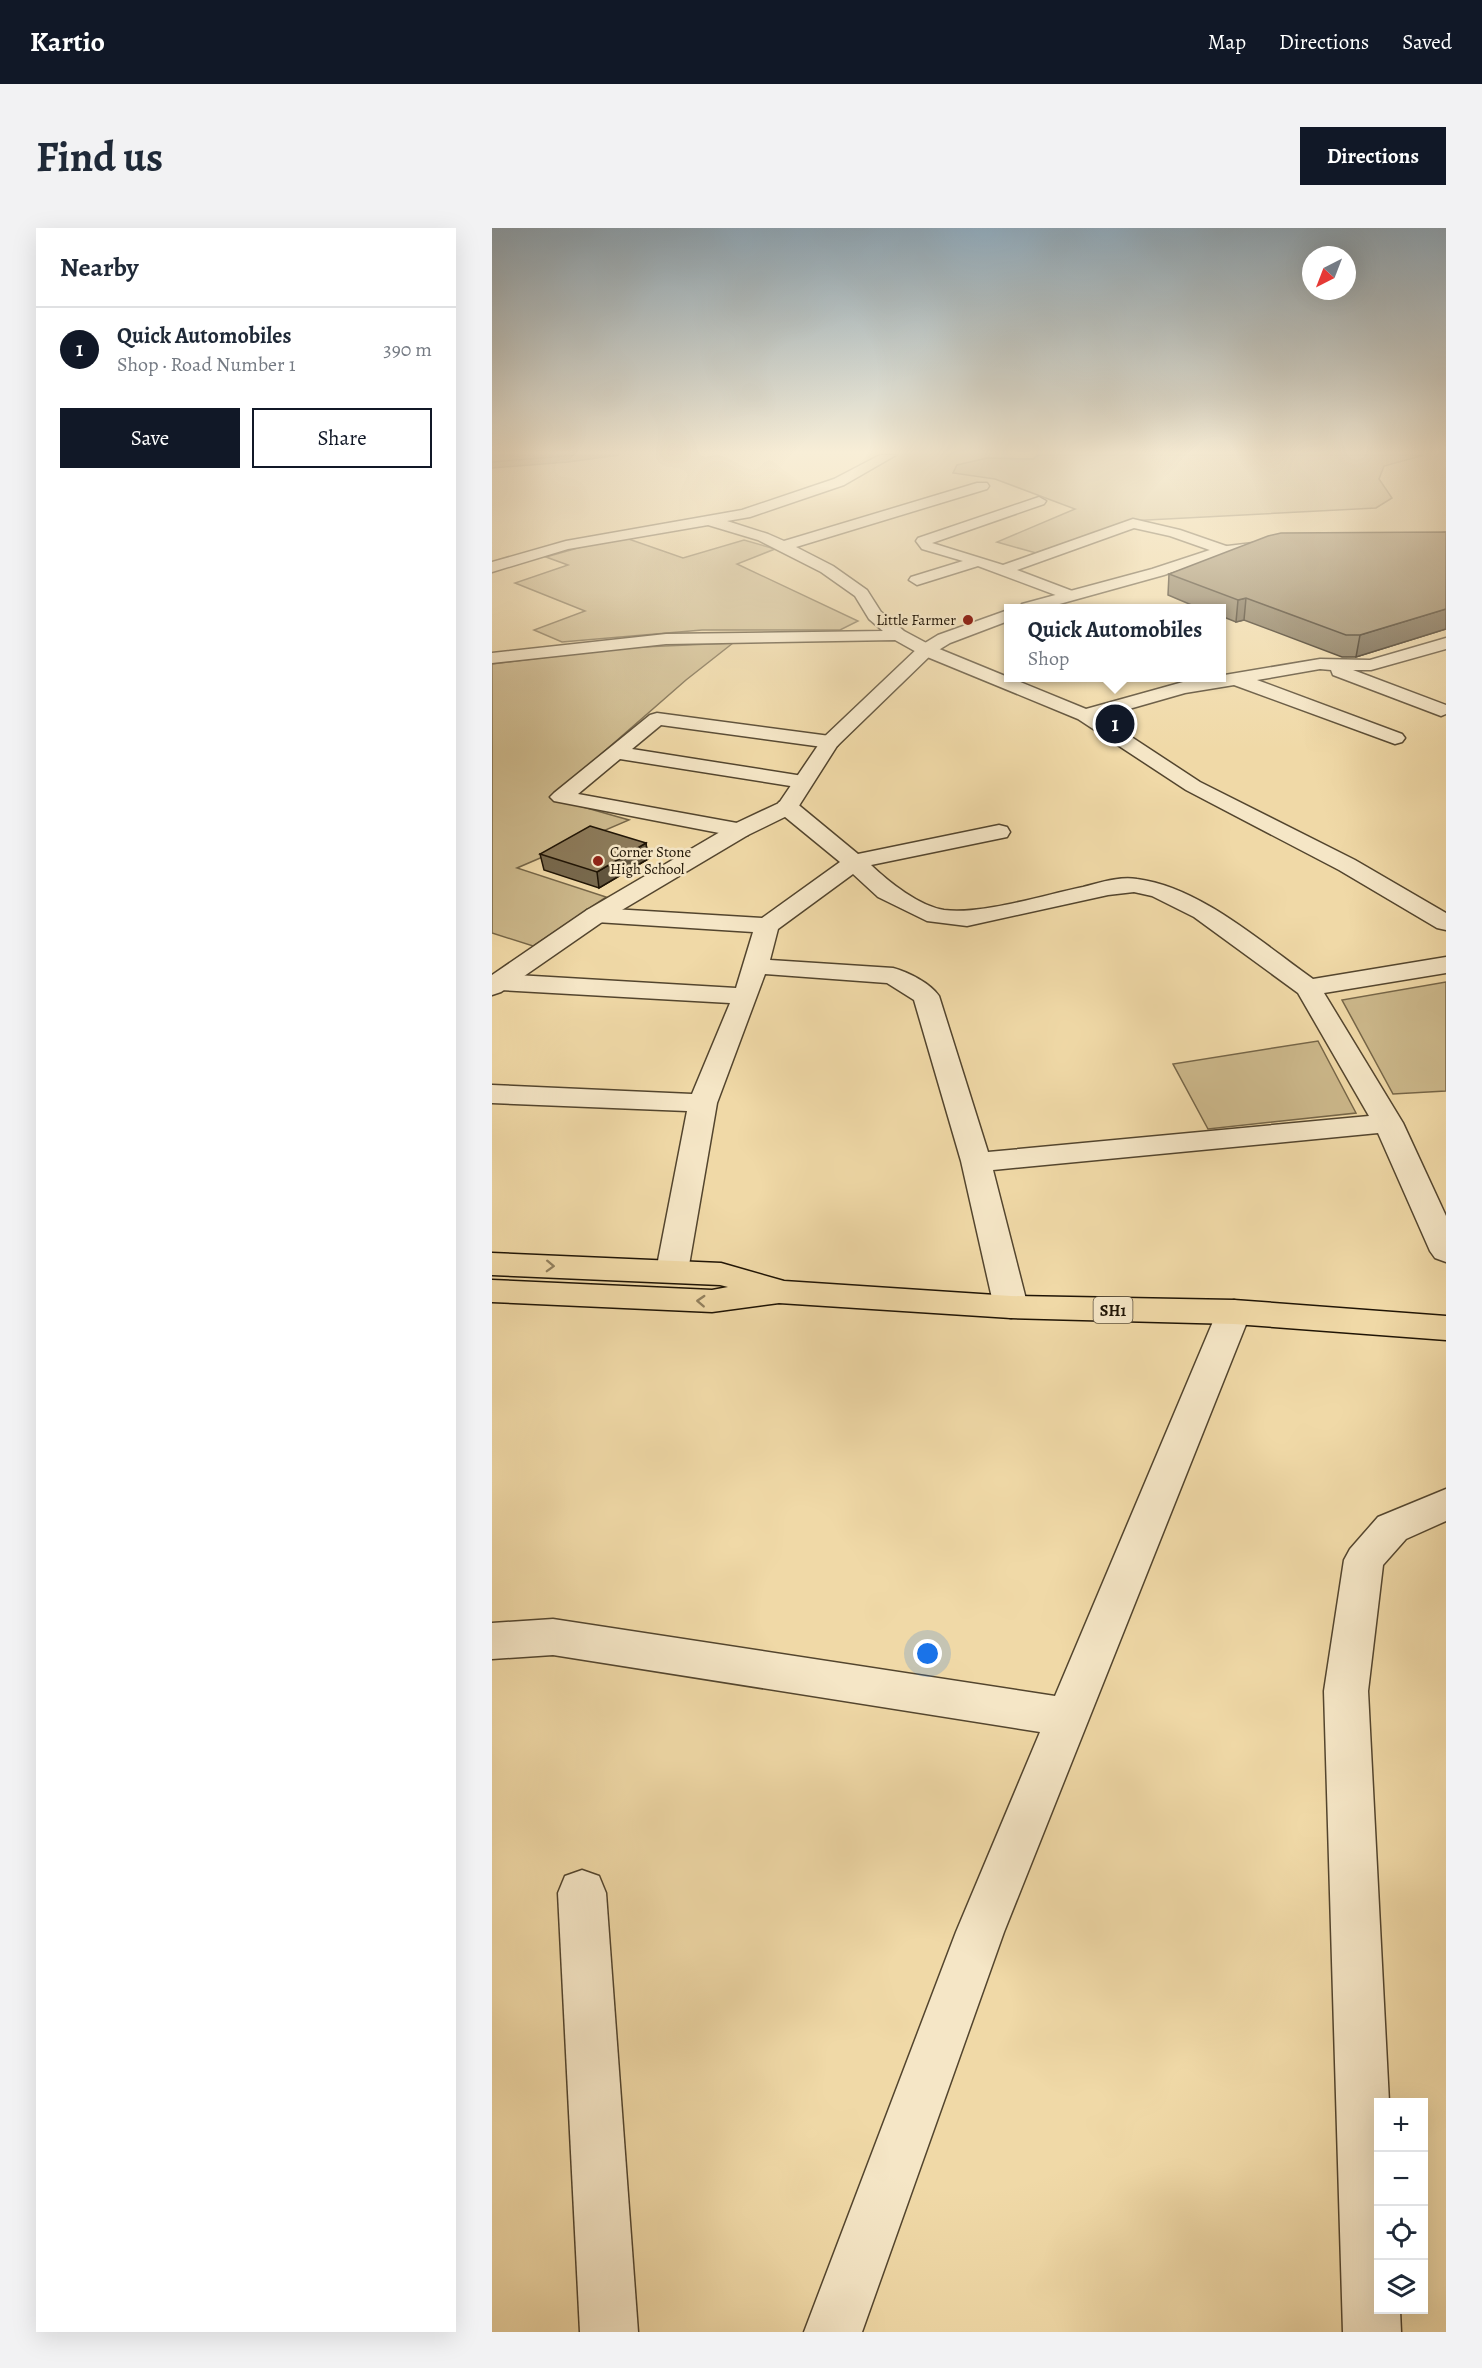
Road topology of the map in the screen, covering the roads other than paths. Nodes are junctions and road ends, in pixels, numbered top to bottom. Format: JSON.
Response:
{"nodes":[{"id":1,"x":538,"y":553,"type":"edge"},
{"id":2,"x":794,"y":553,"type":"edge"},
{"id":3,"x":952,"y":553,"type":"edge"},
{"id":4,"x":1049,"y":553,"type":"edge"},
{"id":5,"x":1214,"y":553,"type":"edge"},
{"id":6,"x":979,"y":561,"type":"junction"},
{"id":7,"x":492,"y":567,"type":"edge"},
{"id":8,"x":1002,"y":570,"type":"junction"},
{"id":9,"x":917,"y":580,"type":"dead end"},
{"id":10,"x":1070,"y":595,"type":"junction"},
{"id":11,"x":1043,"y":604,"type":"edge"},
{"id":12,"x":1004,"y":616,"type":"edge"},
{"id":13,"x":898,"y":635,"type":"junction"},
{"id":14,"x":1446,"y":643,"type":"edge"},
{"id":15,"x":926,"y":650,"type":"junction"},
{"id":16,"x":492,"y":658,"type":"edge"},
{"id":17,"x":1320,"y":664,"type":"junction"},
{"id":18,"x":1239,"y":680,"type":"junction"},
{"id":19,"x":1004,"y":682,"type":"edge"},
{"id":20,"x":1004,"y":682,"type":"edge"},
{"id":21,"x":1168,"y":682,"type":"edge"},
{"id":22,"x":1225,"y":682,"type":"edge"},
{"id":23,"x":1226,"y":682,"type":"edge"},
{"id":24,"x":1183,"y":688,"type":"junction"},
{"id":25,"x":1441,"y":710,"type":"dead end"},
{"id":26,"x":1085,"y":715,"type":"junction"},
{"id":27,"x":1395,"y":738,"type":"dead end"},
{"id":28,"x":830,"y":742,"type":"junction"},
{"id":29,"x":616,"y":753,"type":"junction"},
{"id":30,"x":803,"y":782,"type":"junction"},
{"id":31,"x":787,"y":807,"type":"junction"},
{"id":32,"x":740,"y":830,"type":"junction"},
{"id":33,"x":999,"y":832,"type":"dead end"},
{"id":34,"x":854,"y":862,"type":"junction"},
{"id":35,"x":596,"y":915,"type":"junction"},
{"id":36,"x":1446,"y":923,"type":"edge"},
{"id":37,"x":767,"y":926,"type":"junction"},
{"id":38,"x":1446,"y":965,"type":"edge"},
{"id":39,"x":754,"y":966,"type":"junction"},
{"id":40,"x":496,"y":984,"type":"edge"},
{"id":41,"x":1308,"y":988,"type":"junction"},
{"id":42,"x":746,"y":996,"type":"junction"},
{"id":43,"x":492,"y":1094,"type":"edge"},
{"id":44,"x":703,"y":1103,"type":"junction"},
{"id":45,"x":1389,"y":1123,"type":"junction"},
{"id":46,"x":977,"y":1162,"type":"junction"},
{"id":47,"x":1446,"y":1251,"type":"edge"},
{"id":48,"x":492,"y":1264,"type":"edge"},
{"id":49,"x":672,"y":1271,"type":"junction"},
{"id":50,"x":492,"y":1291,"type":"edge"},
{"id":51,"x":779,"y":1292,"type":"junction"},
{"id":52,"x":1011,"y":1307,"type":"junction"},
{"id":53,"x":1234,"y":1312,"type":"junction"},
{"id":54,"x":1446,"y":1328,"type":"edge"},
{"id":55,"x":1446,"y":1504,"type":"edge"},
{"id":56,"x":492,"y":1641,"type":"edge"},
{"id":57,"x":1068,"y":1717,"type":"junction"},
{"id":58,"x":582,"y":1893,"type":"dead end"},
{"id":59,"x":609,"y":2332,"type":"edge"},
{"id":60,"x":833,"y":2332,"type":"edge"},
{"id":61,"x":1372,"y":2332,"type":"edge"}],
"edges":[{"from":1,"to":7,"type":"street"},
{"from":2,"to":13,"type":"street"},
{"from":3,"to":6,"type":"street"},
{"from":4,"to":8,"type":"street"},
{"from":5,"to":10,"type":"street"},
{"from":6,"to":8,"type":"street"},
{"from":6,"to":9,"type":"street"},
{"from":8,"to":10,"type":"street"},
{"from":10,"to":11,"type":"street"},
{"from":12,"to":15,"type":"street"},
{"from":13,"to":15,"type":"street"},
{"from":13,"to":16,"type":"street"},
{"from":14,"to":17,"type":"street"},
{"from":15,"to":20,"type":"street"},
{"from":15,"to":28,"type":"street"},
{"from":17,"to":18,"type":"street"},
{"from":17,"to":25,"type":"street"},
{"from":18,"to":23,"type":"street"},
{"from":18,"to":27,"type":"street"},
{"from":19,"to":26,"type":"street"},
{"from":21,"to":24,"type":"street"},
{"from":22,"to":24,"type":"street"},
{"from":24,"to":26,"type":"street"},
{"from":26,"to":36,"type":"street"},
{"from":28,"to":29,"type":"street"},
{"from":28,"to":30,"type":"street"},
{"from":29,"to":30,"type":"street"},
{"from":29,"to":32,"type":"street"},
{"from":30,"to":31,"type":"street"},
{"from":31,"to":32,"type":"street"},
{"from":31,"to":34,"type":"street"},
{"from":32,"to":35,"type":"street"},
{"from":33,"to":34,"type":"street"},
{"from":34,"to":37,"type":"street"},
{"from":34,"to":41,"type":"street"},
{"from":35,"to":37,"type":"street"},
{"from":35,"to":40,"type":"street"},
{"from":37,"to":39,"type":"street"},
{"from":38,"to":41,"type":"street"},
{"from":39,"to":42,"type":"street"},
{"from":39,"to":46,"type":"street"},
{"from":40,"to":42,"type":"street"},
{"from":41,"to":45,"type":"street"},
{"from":42,"to":44,"type":"street"},
{"from":43,"to":44,"type":"street"},
{"from":44,"to":49,"type":"street"},
{"from":45,"to":46,"type":"street"},
{"from":45,"to":47,"type":"street"},
{"from":46,"to":52,"type":"street"},
{"from":48,"to":49,"type":"main road","number":"SH1","one_way":true},
{"from":49,"to":51,"type":"main road","number":"SH1"},
{"from":51,"to":50,"type":"main road","number":"SH1","one_way":true},
{"from":51,"to":52,"type":"main road","number":"SH1"},
{"from":52,"to":53,"type":"main road","number":"SH1"},
{"from":53,"to":54,"type":"main road","number":"SH1"},
{"from":53,"to":57,"type":"street"},
{"from":55,"to":61,"type":"street"},
{"from":56,"to":57,"type":"street"},
{"from":57,"to":60,"type":"street"},
{"from":58,"to":59,"type":"street"}]}
